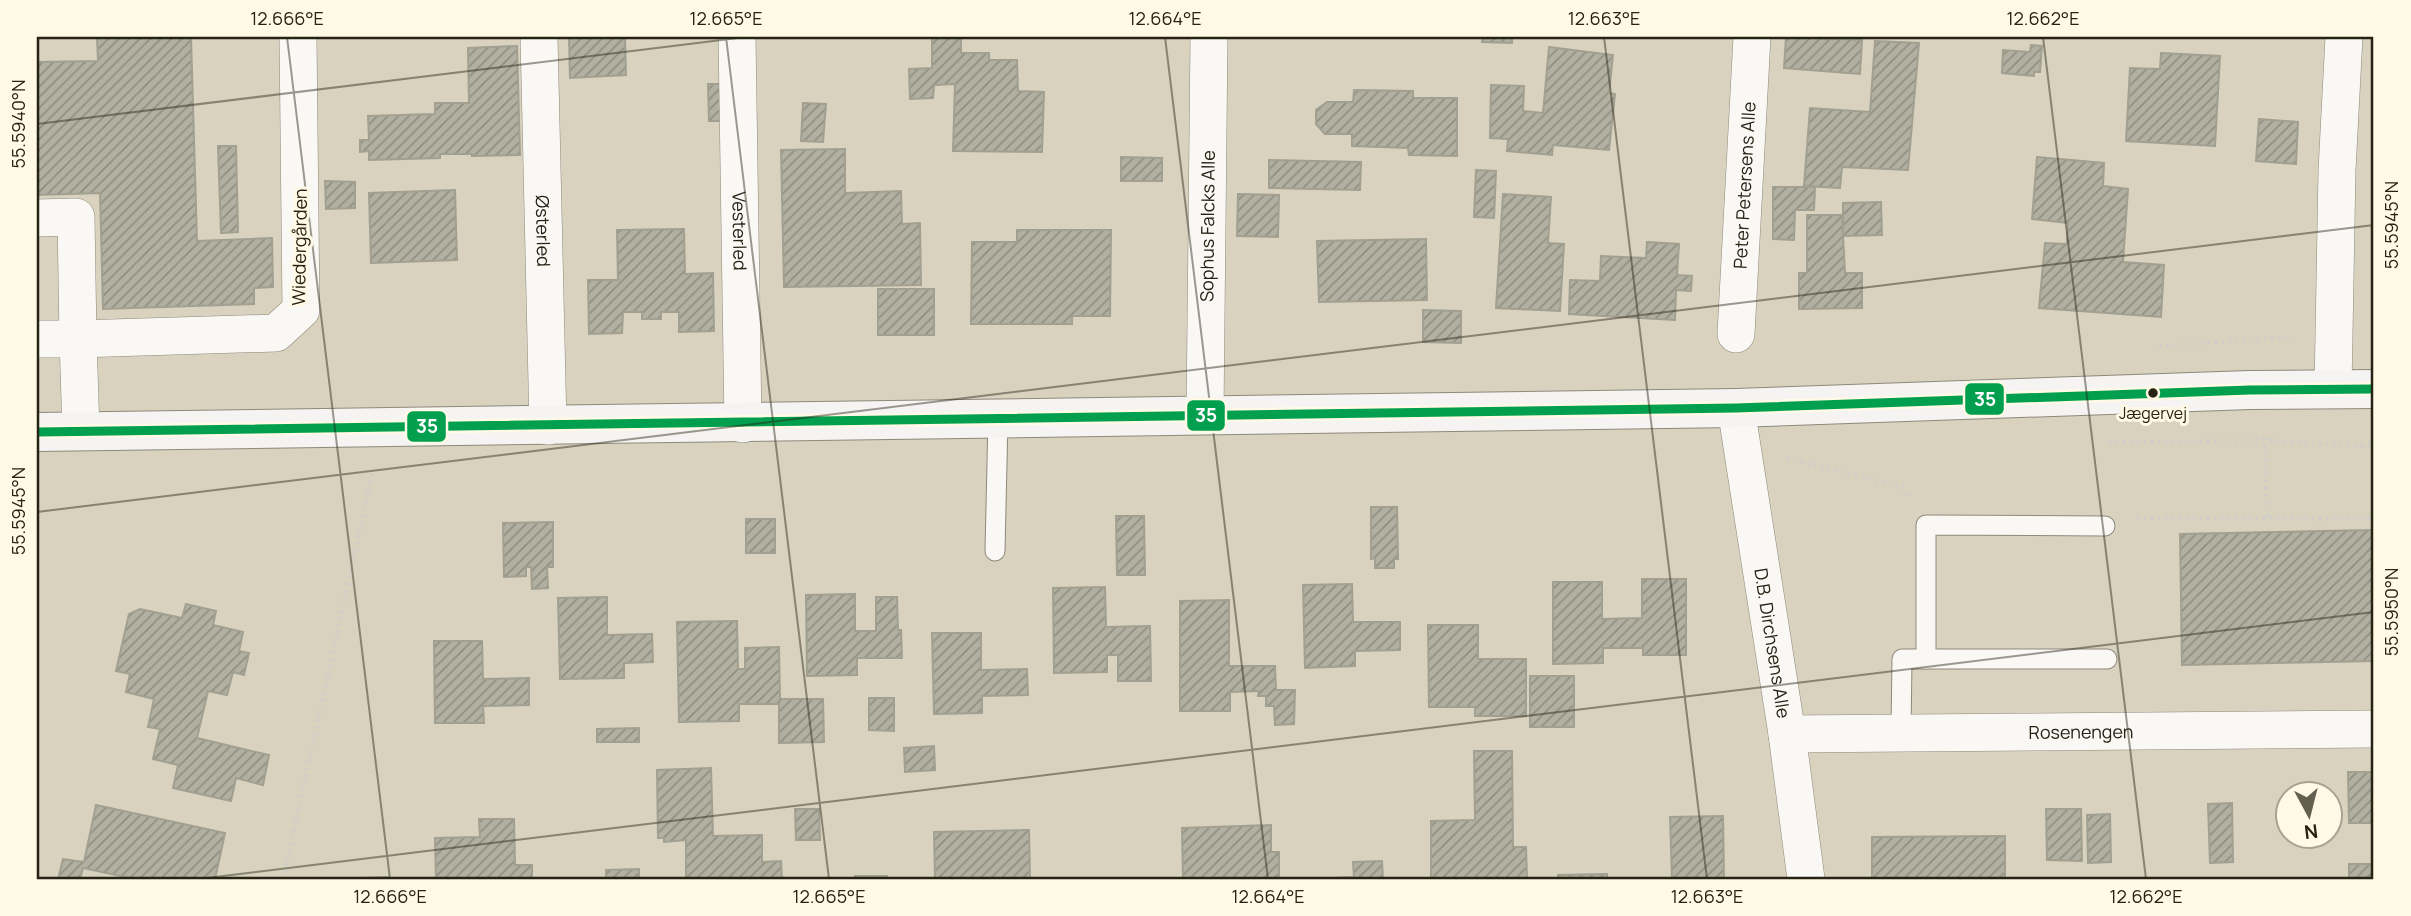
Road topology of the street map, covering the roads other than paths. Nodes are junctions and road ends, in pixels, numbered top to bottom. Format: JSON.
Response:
{"nodes":[{"id":1,"x":298,"y":37,"type":"edge"},
{"id":2,"x":540,"y":37,"type":"edge"},
{"id":3,"x":737,"y":37,"type":"edge"},
{"id":4,"x":1209,"y":37,"type":"edge"},
{"id":5,"x":1752,"y":37,"type":"edge"},
{"id":6,"x":2344,"y":37,"type":"edge"},
{"id":7,"x":37,"y":218,"type":"edge"},
{"id":8,"x":1737,"y":334,"type":"dead end"},
{"id":9,"x":37,"y":339,"type":"edge"},
{"id":10,"x":78,"y":339,"type":"junction"},
{"id":11,"x":2333,"y":389,"type":"junction"},
{"id":12,"x":2374,"y":389,"type":"edge"},
{"id":13,"x":1736,"y":408,"type":"junction"},
{"id":14,"x":1205,"y":415,"type":"junction"},
{"id":15,"x":998,"y":419,"type":"junction"},
{"id":16,"x":743,"y":424,"type":"junction"},
{"id":17,"x":548,"y":426,"type":"junction"},
{"id":18,"x":81,"y":431,"type":"junction"},
{"id":19,"x":37,"y":432,"type":"edge"},
{"id":20,"x":2105,"y":526,"type":"road end"},
{"id":21,"x":995,"y":551,"type":"dead end"},
{"id":22,"x":1926,"y":659,"type":"junction"},
{"id":23,"x":2107,"y":659,"type":"dead end"},
{"id":24,"x":2374,"y":729,"type":"edge"},
{"id":25,"x":1901,"y":733,"type":"junction"},
{"id":26,"x":1787,"y":734,"type":"junction"},
{"id":27,"x":1806,"y":879,"type":"edge"}],
"edges":[{"from":1,"to":10,"type":"street","name":"Wiedergården"},
{"from":2,"to":17,"type":"street","name":"Østerled"},
{"from":3,"to":16,"type":"street","name":"Vesterled"},
{"from":4,"to":14,"type":"street","name":"Sophus Falcks Alle"},
{"from":5,"to":8,"type":"street","name":"Peter Petersens Alle"},
{"from":6,"to":11,"type":"street"},
{"from":7,"to":10,"type":"street"},
{"from":9,"to":10,"type":"street","name":"Wiedergården"},
{"from":10,"to":18,"type":"street"},
{"from":11,"to":12,"type":"main road"},
{"from":11,"to":13,"type":"main road"},
{"from":13,"to":14,"type":"main road"},
{"from":13,"to":26,"type":"street","name":"D.B. Dirchsens Alle"},
{"from":14,"to":15,"type":"main road"},
{"from":15,"to":16,"type":"main road"},
{"from":15,"to":21,"type":"lane"},
{"from":16,"to":17,"type":"main road"},
{"from":17,"to":18,"type":"main road"},
{"from":18,"to":19,"type":"main road"},
{"from":20,"to":22,"type":"lane"},
{"from":22,"to":23,"type":"lane"},
{"from":22,"to":25,"type":"lane"},
{"from":24,"to":25,"type":"street","name":"Rosenengen"},
{"from":25,"to":26,"type":"street","name":"Rosenengen"},
{"from":26,"to":27,"type":"street","name":"D.B. Dirchsens Alle"}]}
